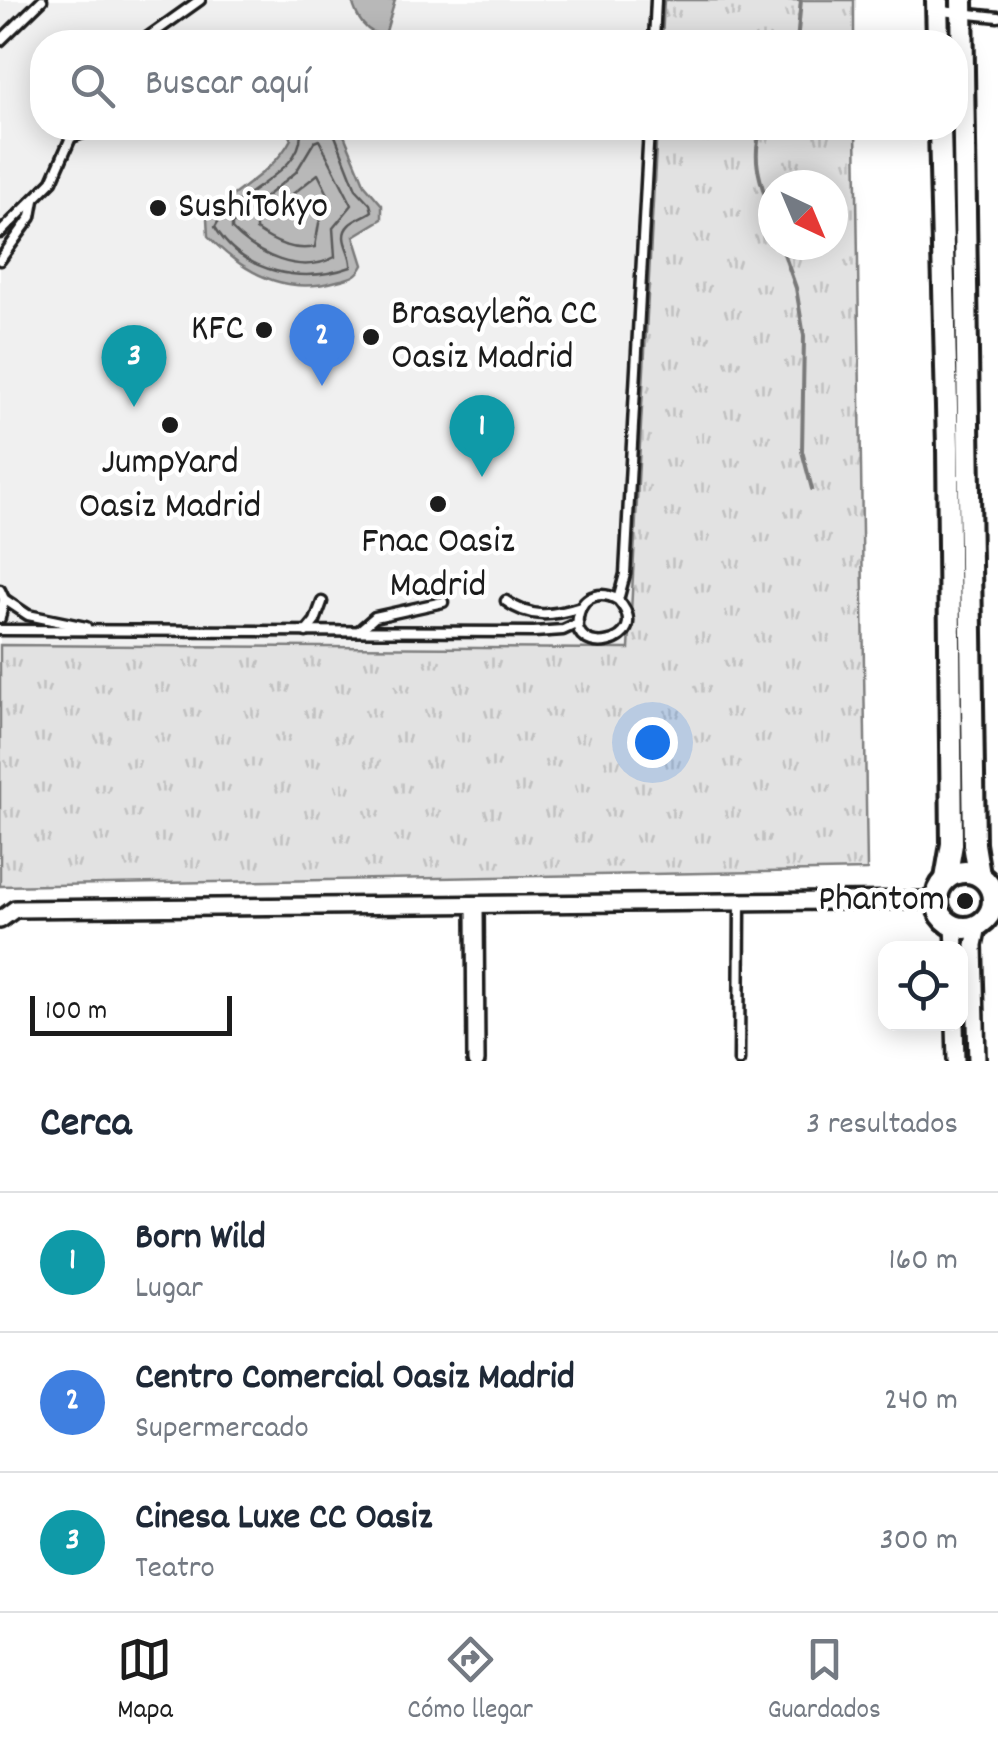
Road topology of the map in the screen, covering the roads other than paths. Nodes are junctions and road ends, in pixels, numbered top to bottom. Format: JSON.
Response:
{"nodes":[{"id":1,"x":42,"y":0,"type":"edge"},
{"id":2,"x":200,"y":0,"type":"edge"},
{"id":3,"x":656,"y":0,"type":"edge"},
{"id":4,"x":937,"y":5,"type":"edge"},
{"id":5,"x":962,"y":8,"type":"edge"},
{"id":6,"x":998,"y":17,"type":"edge"},
{"id":7,"x":160,"y":30,"type":"edge"},
{"id":8,"x":655,"y":30,"type":"edge"},
{"id":9,"x":938,"y":30,"type":"edge"},
{"id":10,"x":0,"y":40,"type":"edge"},
{"id":11,"x":70,"y":140,"type":"edge"},
{"id":12,"x":649,"y":140,"type":"edge"},
{"id":13,"x":940,"y":140,"type":"edge"},
{"id":14,"x":964,"y":140,"type":"edge"},
{"id":15,"x":35,"y":198,"type":"junction"},
{"id":16,"x":0,"y":233,"type":"edge"},
{"id":17,"x":0,"y":260,"type":"edge"},
{"id":18,"x":2,"y":594,"type":"edge"},
{"id":19,"x":618,"y":600,"type":"junction"},
{"id":20,"x":506,"y":601,"type":"dead end"},
{"id":21,"x":322,"y":602,"type":"dead end"},
{"id":22,"x":443,"y":602,"type":"dead end"},
{"id":23,"x":581,"y":607,"type":"junction"},
{"id":24,"x":0,"y":618,"type":"edge"},
{"id":25,"x":578,"y":624,"type":"junction"},
{"id":26,"x":90,"y":629,"type":"junction"},
{"id":27,"x":0,"y":630,"type":"edge"},
{"id":28,"x":360,"y":631,"type":"junction"},
{"id":29,"x":306,"y":632,"type":"junction"},
{"id":30,"x":979,"y":875,"type":"junction"},
{"id":31,"x":946,"y":879,"type":"junction"},
{"id":32,"x":937,"y":900,"type":"junction"},
{"id":33,"x":996,"y":901,"type":"edge"},
{"id":34,"x":740,"y":904,"type":"junction"},
{"id":35,"x":475,"y":906,"type":"junction"},
{"id":36,"x":0,"y":920,"type":"edge"},
{"id":37,"x":954,"y":926,"type":"junction"},
{"id":38,"x":978,"y":926,"type":"junction"},
{"id":39,"x":955,"y":941,"type":"edge"},
{"id":40,"x":955,"y":1031,"type":"edge"},
{"id":41,"x":476,"y":1061,"type":"edge"},
{"id":42,"x":738,"y":1061,"type":"edge"},
{"id":43,"x":956,"y":1061,"type":"edge"},
{"id":44,"x":976,"y":1061,"type":"edge"}],
"edges":[{"from":1,"to":10,"type":"lane"},
{"from":2,"to":7,"type":"lane"},
{"from":3,"to":8,"type":"lane"},
{"from":4,"to":5,"type":"lane"},
{"from":4,"to":9,"type":"street"},
{"from":5,"to":6,"type":"lane"},
{"from":11,"to":15,"type":"lane"},
{"from":12,"to":19,"type":"lane"},
{"from":13,"to":31,"type":"street"},
{"from":14,"to":30,"type":"street"},
{"from":15,"to":16,"type":"lane"},
{"from":15,"to":17,"type":"lane"},
{"from":18,"to":24,"type":"lane"},
{"from":18,"to":26,"type":"lane"},
{"from":19,"to":23,"type":"lane"},
{"from":19,"to":25,"type":"lane"},
{"from":20,"to":23,"type":"lane"},
{"from":21,"to":29,"type":"lane"},
{"from":22,"to":28,"type":"lane"},
{"from":23,"to":25,"type":"lane"},
{"from":25,"to":28,"type":"lane"},
{"from":26,"to":27,"type":"lane"},
{"from":26,"to":29,"type":"lane"},
{"from":28,"to":29,"type":"lane"},
{"from":30,"to":31,"type":"street"},
{"from":30,"to":33,"type":"street"},
{"from":31,"to":32,"type":"street"},
{"from":32,"to":34,"type":"street"},
{"from":32,"to":37,"type":"street"},
{"from":33,"to":38,"type":"street"},
{"from":34,"to":35,"type":"street"},
{"from":34,"to":42,"type":"lane"},
{"from":35,"to":36,"type":"street"},
{"from":35,"to":41,"type":"street"},
{"from":37,"to":38,"type":"street"},
{"from":37,"to":39,"type":"street"},
{"from":38,"to":44,"type":"street"},
{"from":40,"to":43,"type":"street"}]}
